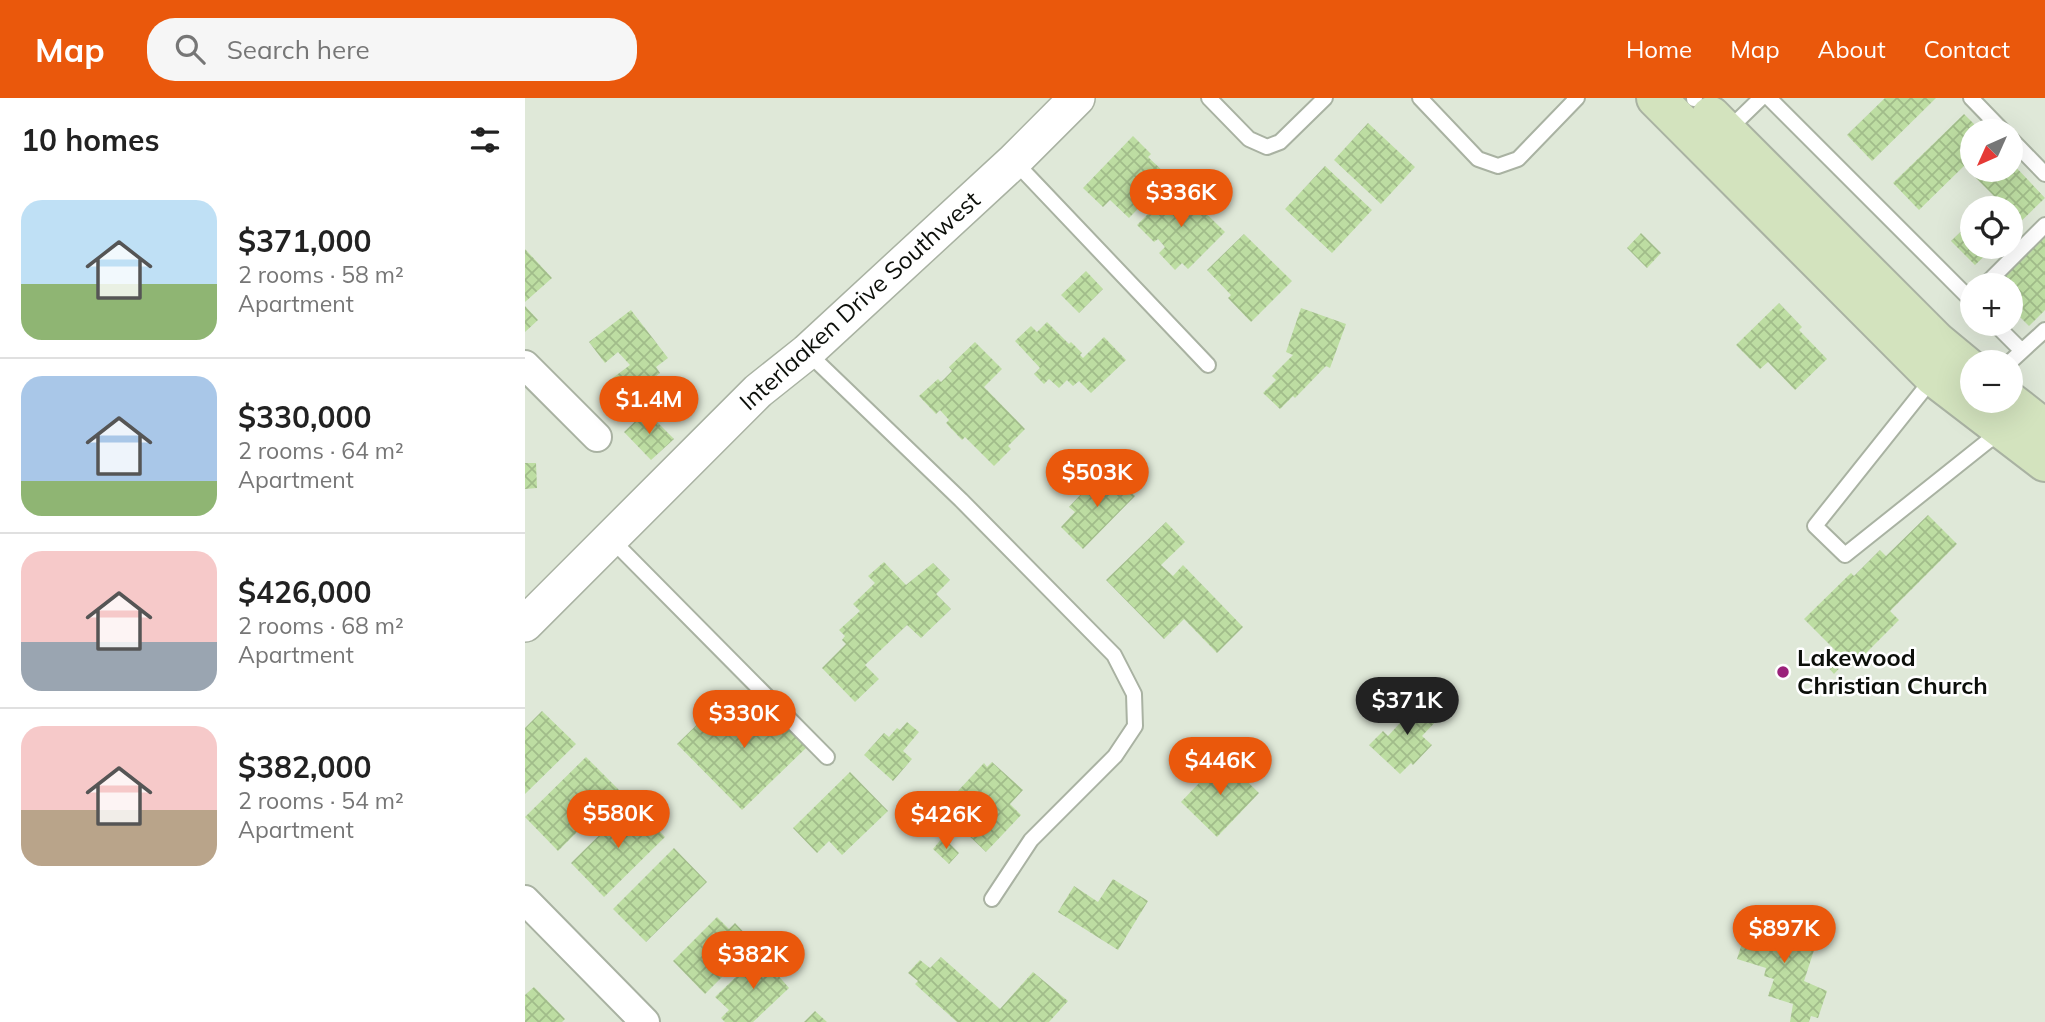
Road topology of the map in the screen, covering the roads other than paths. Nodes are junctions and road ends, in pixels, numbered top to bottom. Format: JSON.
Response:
{"nodes":[{"id":1,"x":1077,"y":98,"type":"edge"},
{"id":2,"x":1209,"y":98,"type":"edge"},
{"id":3,"x":1325,"y":98,"type":"edge"},
{"id":4,"x":1420,"y":98,"type":"edge"},
{"id":5,"x":1577,"y":98,"type":"edge"},
{"id":6,"x":1656,"y":98,"type":"edge"},
{"id":7,"x":1694,"y":98,"type":"edge"},
{"id":8,"x":1761,"y":98,"type":"edge"},
{"id":9,"x":1769,"y":98,"type":"edge"},
{"id":10,"x":1971,"y":98,"type":"edge"},
{"id":11,"x":1991,"y":119,"type":"edge"},
{"id":12,"x":1726,"y":132,"type":"junction"},
{"id":13,"x":2023,"y":151,"type":"edge"},
{"id":14,"x":1014,"y":161,"type":"junction"},
{"id":15,"x":2045,"y":174,"type":"edge"},
{"id":16,"x":2045,"y":225,"type":"edge"},
{"id":17,"x":1997,"y":273,"type":"edge"},
{"id":18,"x":1960,"y":287,"type":"edge"},
{"id":19,"x":2045,"y":330,"type":"edge"},
{"id":20,"x":2007,"y":336,"type":"edge"},
{"id":21,"x":2021,"y":350,"type":"edge"},
{"id":22,"x":2023,"y":350,"type":"edge"},
{"id":23,"x":807,"y":352,"type":"junction"},
{"id":24,"x":1960,"y":361,"type":"edge"},
{"id":25,"x":525,"y":365,"type":"edge"},
{"id":26,"x":1208,"y":365,"type":"dead end"},
{"id":27,"x":1934,"y":377,"type":"junction"},
{"id":28,"x":2006,"y":416,"type":"edge"},
{"id":29,"x":2045,"y":429,"type":"edge"},
{"id":30,"x":597,"y":437,"type":"dead end"},
{"id":31,"x":2045,"y":462,"type":"edge"},
{"id":32,"x":610,"y":538,"type":"junction"},
{"id":33,"x":525,"y":624,"type":"edge"},
{"id":34,"x":827,"y":757,"type":"dead end"},
{"id":35,"x":992,"y":899,"type":"dead end"},
{"id":36,"x":525,"y":900,"type":"edge"},
{"id":37,"x":645,"y":1022,"type":"edge"}],
"edges":[{"from":1,"to":14,"type":"street","name":"Interlaaken Drive Southwest"},
{"from":2,"to":3,"type":"lane"},
{"from":4,"to":5,"type":"lane"},
{"from":6,"to":27,"type":"main road"},
{"from":7,"to":12,"type":"main road"},
{"from":8,"to":12,"type":"lane"},
{"from":9,"to":18,"type":"lane"},
{"from":10,"to":11,"type":"lane"},
{"from":12,"to":24,"type":"main road"},
{"from":13,"to":15,"type":"lane"},
{"from":14,"to":23,"type":"street","name":"Interlaaken Drive Southwest"},
{"from":14,"to":26,"type":"lane"},
{"from":16,"to":17,"type":"lane"},
{"from":19,"to":22,"type":"lane"},
{"from":20,"to":21,"type":"lane"},
{"from":23,"to":32,"type":"street","name":"Interlaaken Drive Southwest"},
{"from":23,"to":35,"type":"lane"},
{"from":25,"to":30,"type":"street"},
{"from":27,"to":28,"type":"main road"},
{"from":27,"to":28,"type":"lane"},
{"from":28,"to":29,"type":"main road"},
{"from":28,"to":31,"type":"main road"},
{"from":32,"to":33,"type":"street","name":"Interlaaken Drive Southwest"},
{"from":32,"to":34,"type":"lane"},
{"from":36,"to":37,"type":"street"}]}
